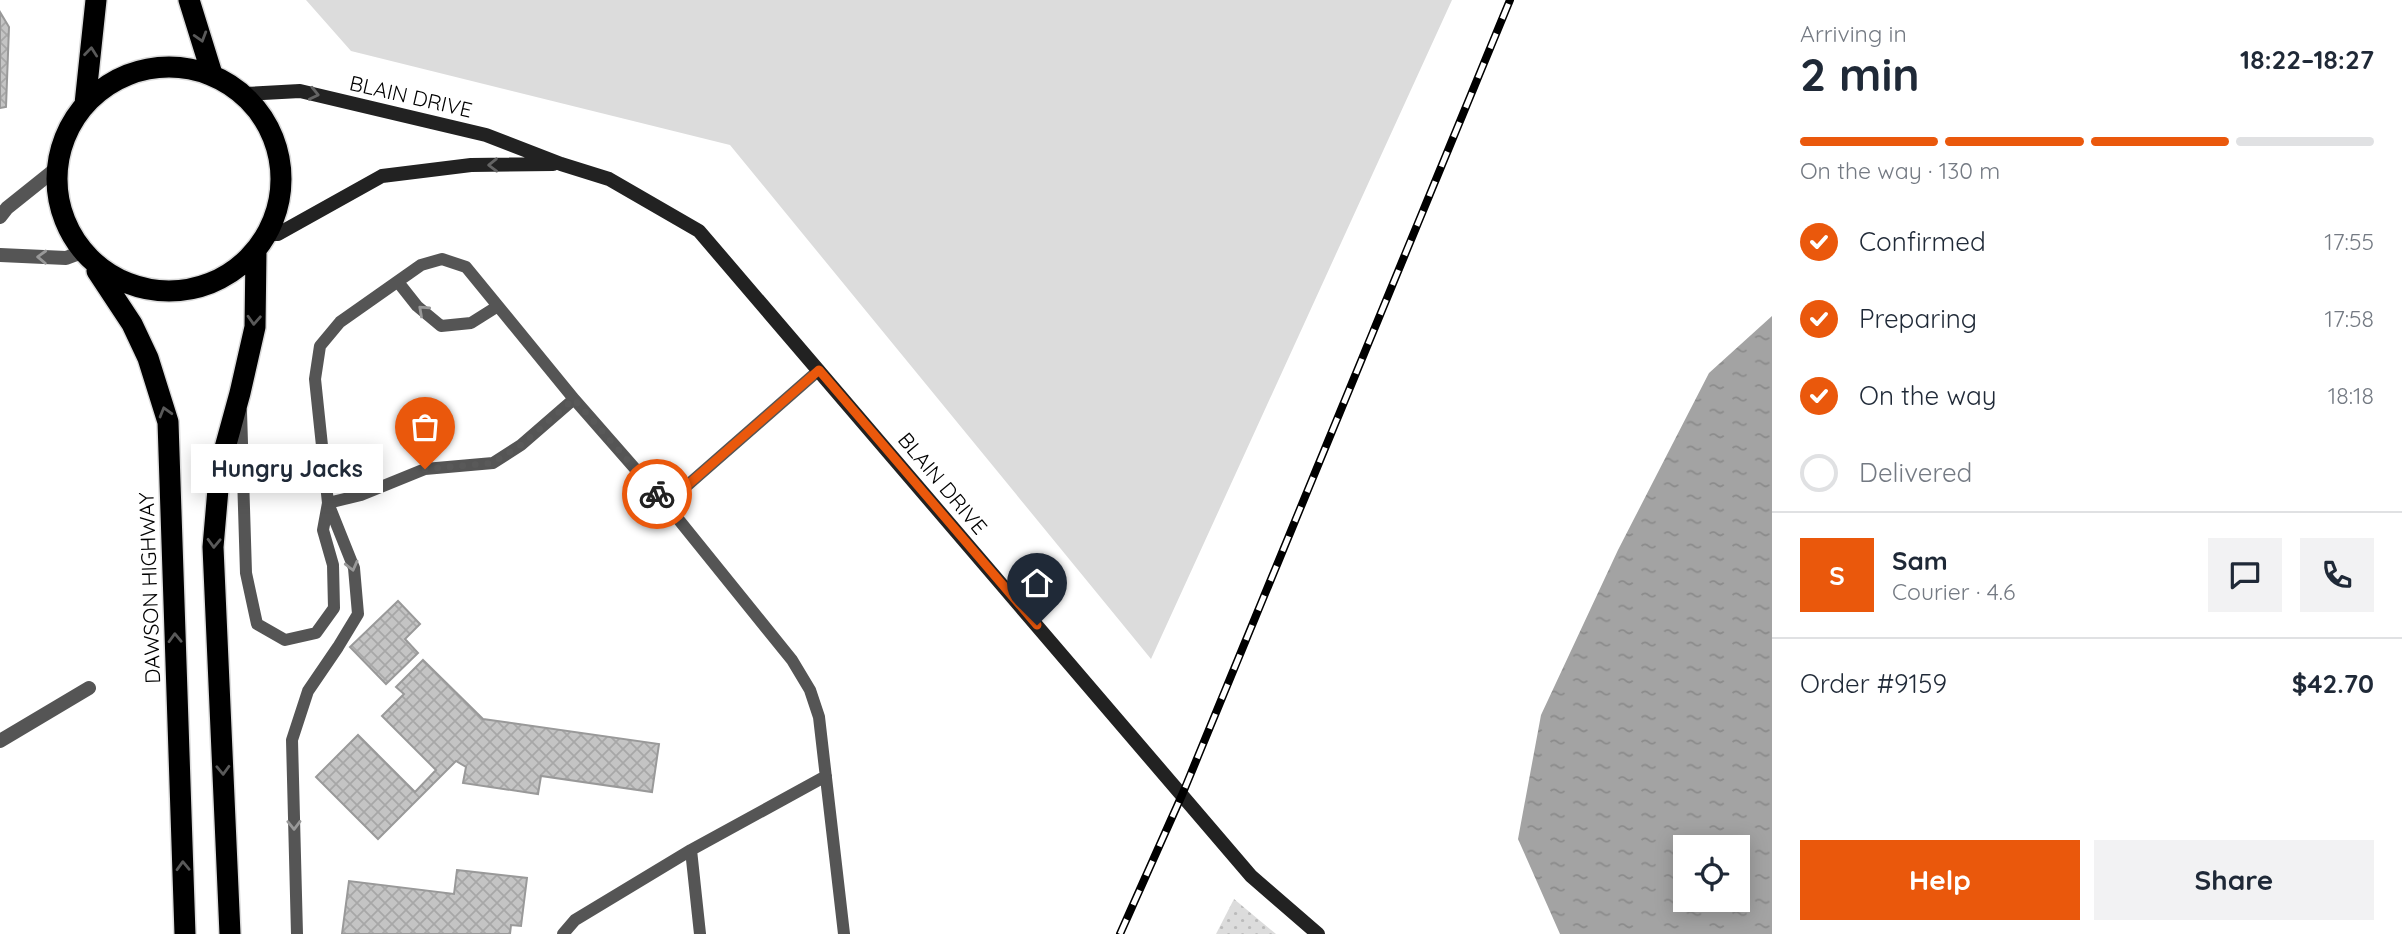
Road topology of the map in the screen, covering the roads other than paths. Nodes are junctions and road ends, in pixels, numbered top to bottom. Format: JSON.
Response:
{"nodes":[{"id":1,"x":96,"y":0,"type":"edge"},
{"id":2,"x":190,"y":0,"type":"edge"},
{"id":3,"x":212,"y":74,"type":"junction"},
{"id":4,"x":246,"y":94,"type":"junction"},
{"id":5,"x":85,"y":104,"type":"junction"},
{"id":6,"x":561,"y":164,"type":"junction"},
{"id":7,"x":57,"y":168,"type":"junction"},
{"id":8,"x":0,"y":217,"type":"edge"},
{"id":9,"x":268,"y":234,"type":"junction"},
{"id":10,"x":256,"y":252,"type":"junction"},
{"id":11,"x":0,"y":255,"type":"edge"},
{"id":12,"x":86,"y":256,"type":"junction"},
{"id":13,"x":398,"y":282,"type":"junction"},
{"id":14,"x":498,"y":306,"type":"junction"},
{"id":15,"x":819,"y":370,"type":"junction"},
{"id":16,"x":240,"y":393,"type":"junction"},
{"id":17,"x":574,"y":399,"type":"junction"},
{"id":18,"x":328,"y":503,"type":"junction"},
{"id":19,"x":666,"y":504,"type":"junction"},
{"id":20,"x":89,"y":688,"type":"dead end"},
{"id":21,"x":0,"y":741,"type":"edge"},
{"id":22,"x":826,"y":776,"type":"junction"},
{"id":23,"x":691,"y":849,"type":"junction"},
{"id":24,"x":185,"y":934,"type":"edge"},
{"id":25,"x":230,"y":934,"type":"edge"},
{"id":26,"x":297,"y":934,"type":"edge"},
{"id":27,"x":564,"y":934,"type":"edge"},
{"id":28,"x":700,"y":934,"type":"edge"},
{"id":29,"x":844,"y":934,"type":"edge"},
{"id":30,"x":1318,"y":934,"type":"edge"}],
"edges":[{"from":5,"to":1,"type":"highway","one_way":true},
{"from":2,"to":3,"type":"highway","one_way":true},
{"from":3,"to":4,"type":"highway"},
{"from":3,"to":5,"type":"highway"},
{"from":4,"to":6,"type":"main road","name":"BLAIN DRIVE","one_way":true},
{"from":4,"to":9,"type":"highway"},
{"from":5,"to":7,"type":"highway"},
{"from":6,"to":9,"type":"main road","name":"BLAIN DRIVE","one_way":true},
{"from":6,"to":15,"type":"main road","name":"BLAIN DRIVE"},
{"from":7,"to":8,"type":"street"},
{"from":7,"to":12,"type":"highway"},
{"from":9,"to":10,"type":"highway"},
{"from":10,"to":12,"type":"highway"},
{"from":10,"to":16,"type":"highway","one_way":true},
{"from":12,"to":11,"type":"street","one_way":true},
{"from":24,"to":12,"type":"highway","name":"DAWSON HIGHWAY","one_way":true},
{"from":14,"to":13,"type":"lane","one_way":true},
{"from":13,"to":14,"type":"lane"},
{"from":13,"to":18,"type":"lane"},
{"from":14,"to":17,"type":"lane"},
{"from":15,"to":19,"type":"lane"},
{"from":15,"to":30,"type":"main road","name":"BLAIN DRIVE"},
{"from":16,"to":18,"type":"lane"},
{"from":16,"to":25,"type":"highway","one_way":true},
{"from":17,"to":18,"type":"lane"},
{"from":17,"to":19,"type":"lane"},
{"from":18,"to":26,"type":"lane","one_way":true},
{"from":19,"to":22,"type":"lane"},
{"from":20,"to":21,"type":"street"},
{"from":22,"to":23,"type":"lane"},
{"from":22,"to":29,"type":"lane"},
{"from":23,"to":27,"type":"lane"},
{"from":23,"to":28,"type":"lane"}]}
